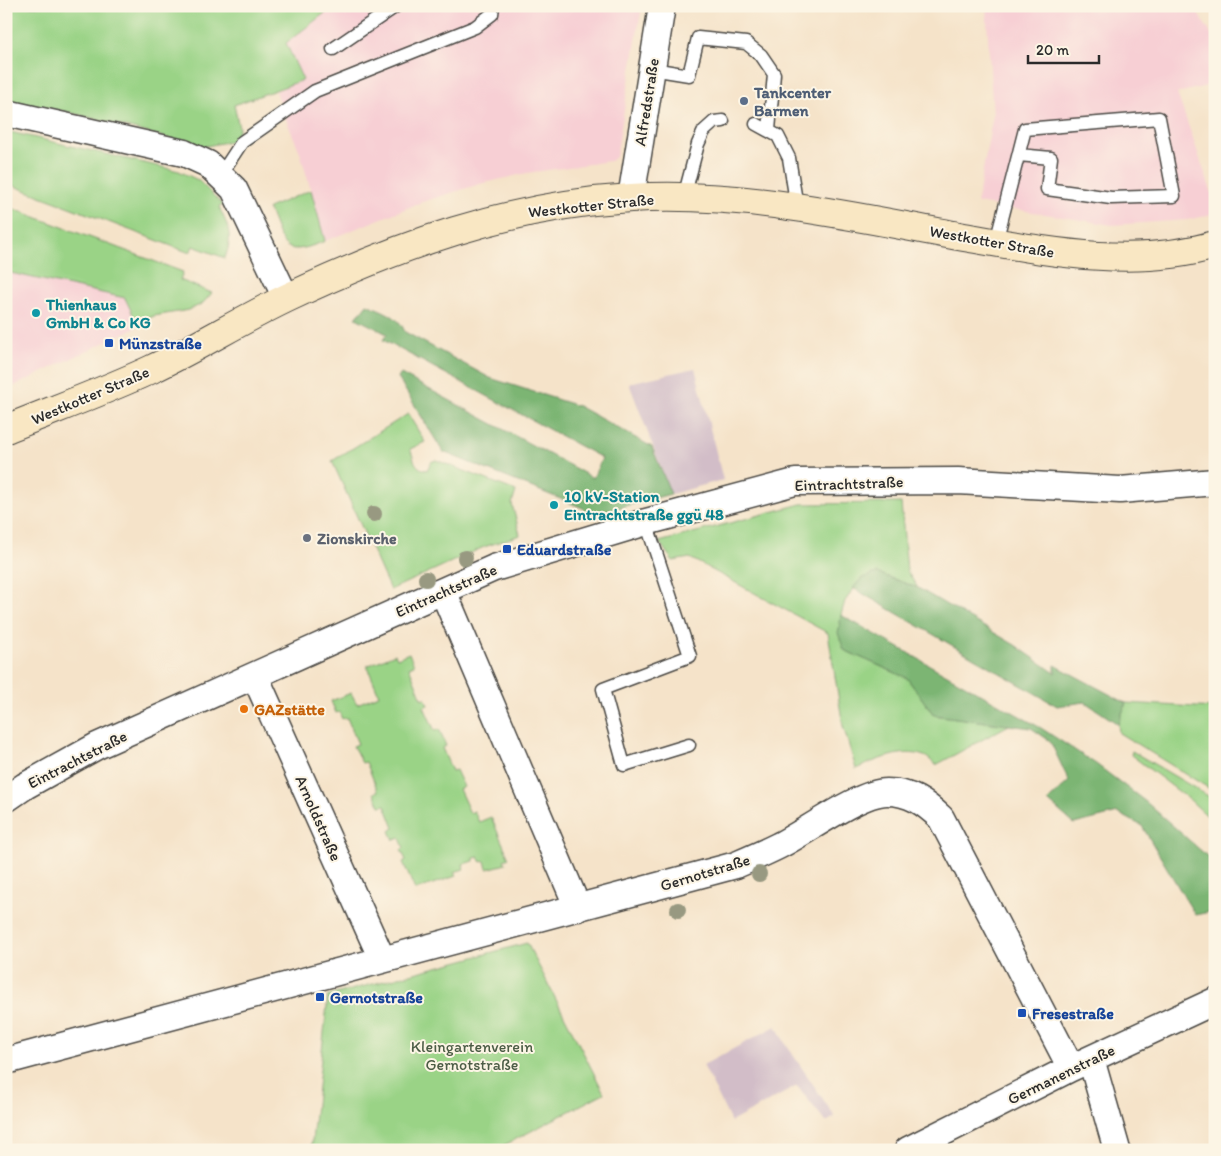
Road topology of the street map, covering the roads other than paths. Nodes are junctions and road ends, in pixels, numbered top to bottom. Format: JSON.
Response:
{"nodes":[{"id":1,"x":396,"y":6,"type":"edge"},
{"id":2,"x":493,"y":6,"type":"edge"},
{"id":3,"x":662,"y":6,"type":"edge"},
{"id":4,"x":333,"y":49,"type":"dead end"},
{"id":5,"x":652,"y":69,"type":"junction"},
{"id":6,"x":6,"y":113,"type":"edge"},
{"id":7,"x":723,"y":121,"type":"dead end"},
{"id":8,"x":756,"y":124,"type":"dead end"},
{"id":9,"x":769,"y":130,"type":"junction"},
{"id":10,"x":1019,"y":154,"type":"junction"},
{"id":11,"x":221,"y":174,"type":"junction"},
{"id":12,"x":684,"y":197,"type":"junction"},
{"id":13,"x":631,"y":198,"type":"junction"},
{"id":14,"x":797,"y":207,"type":"junction"},
{"id":15,"x":996,"y":242,"type":"junction"},
{"id":16,"x":1215,"y":245,"type":"edge"},
{"id":17,"x":286,"y":298,"type":"junction"},
{"id":18,"x":6,"y":429,"type":"edge"},
{"id":19,"x":1215,"y":482,"type":"edge"},
{"id":20,"x":646,"y":522,"type":"junction"},
{"id":21,"x":443,"y":591,"type":"junction"},
{"id":22,"x":255,"y":676,"type":"junction"},
{"id":23,"x":689,"y":746,"type":"dead end"},
{"id":24,"x":6,"y":798,"type":"edge"},
{"id":25,"x":578,"y":908,"type":"junction"},
{"id":26,"x":382,"y":959,"type":"junction"},
{"id":27,"x":1215,"y":1001,"type":"edge"},
{"id":28,"x":6,"y":1061,"type":"edge"},
{"id":29,"x":1081,"y":1064,"type":"junction"},
{"id":30,"x":908,"y":1150,"type":"edge"},
{"id":31,"x":1118,"y":1150,"type":"edge"}],
"edges":[{"from":1,"to":4,"type":"lane"},
{"from":2,"to":11,"type":"lane"},
{"from":3,"to":5,"type":"street","name":"Alfredstraße"},
{"from":5,"to":9,"type":"lane"},
{"from":5,"to":13,"type":"street","name":"Alfredstraße"},
{"from":6,"to":11,"type":"street"},
{"from":7,"to":12,"type":"lane"},
{"from":8,"to":9,"type":"lane"},
{"from":9,"to":14,"type":"lane"},
{"from":10,"to":10,"type":"lane"},
{"from":10,"to":15,"type":"lane"},
{"from":11,"to":17,"type":"street"},
{"from":12,"to":13,"type":"main road","name":"Westkotter Straße"},
{"from":12,"to":14,"type":"main road","name":"Westkotter Straße"},
{"from":13,"to":17,"type":"main road","name":"Westkotter Straße"},
{"from":14,"to":15,"type":"main road","name":"Westkotter Straße"},
{"from":15,"to":16,"type":"main road","name":"Westkotter Straße"},
{"from":17,"to":18,"type":"main road","name":"Westkotter Straße"},
{"from":19,"to":20,"type":"street","name":"Eintrachtstraße"},
{"from":20,"to":21,"type":"street","name":"Eintrachtstraße"},
{"from":20,"to":23,"type":"lane"},
{"from":21,"to":22,"type":"street","name":"Eintrachtstraße"},
{"from":21,"to":25,"type":"street"},
{"from":22,"to":24,"type":"street","name":"Eintrachtstraße"},
{"from":22,"to":26,"type":"street","name":"Arnoldstraße"},
{"from":25,"to":26,"type":"street","name":"Gernotstraße"},
{"from":25,"to":29,"type":"street","name":"Gernotstraße"},
{"from":26,"to":28,"type":"street","name":"Gernotstraße"},
{"from":27,"to":29,"type":"street","name":"Germanenstraße"},
{"from":29,"to":30,"type":"street","name":"Germanenstraße"},
{"from":29,"to":31,"type":"street"}]}
